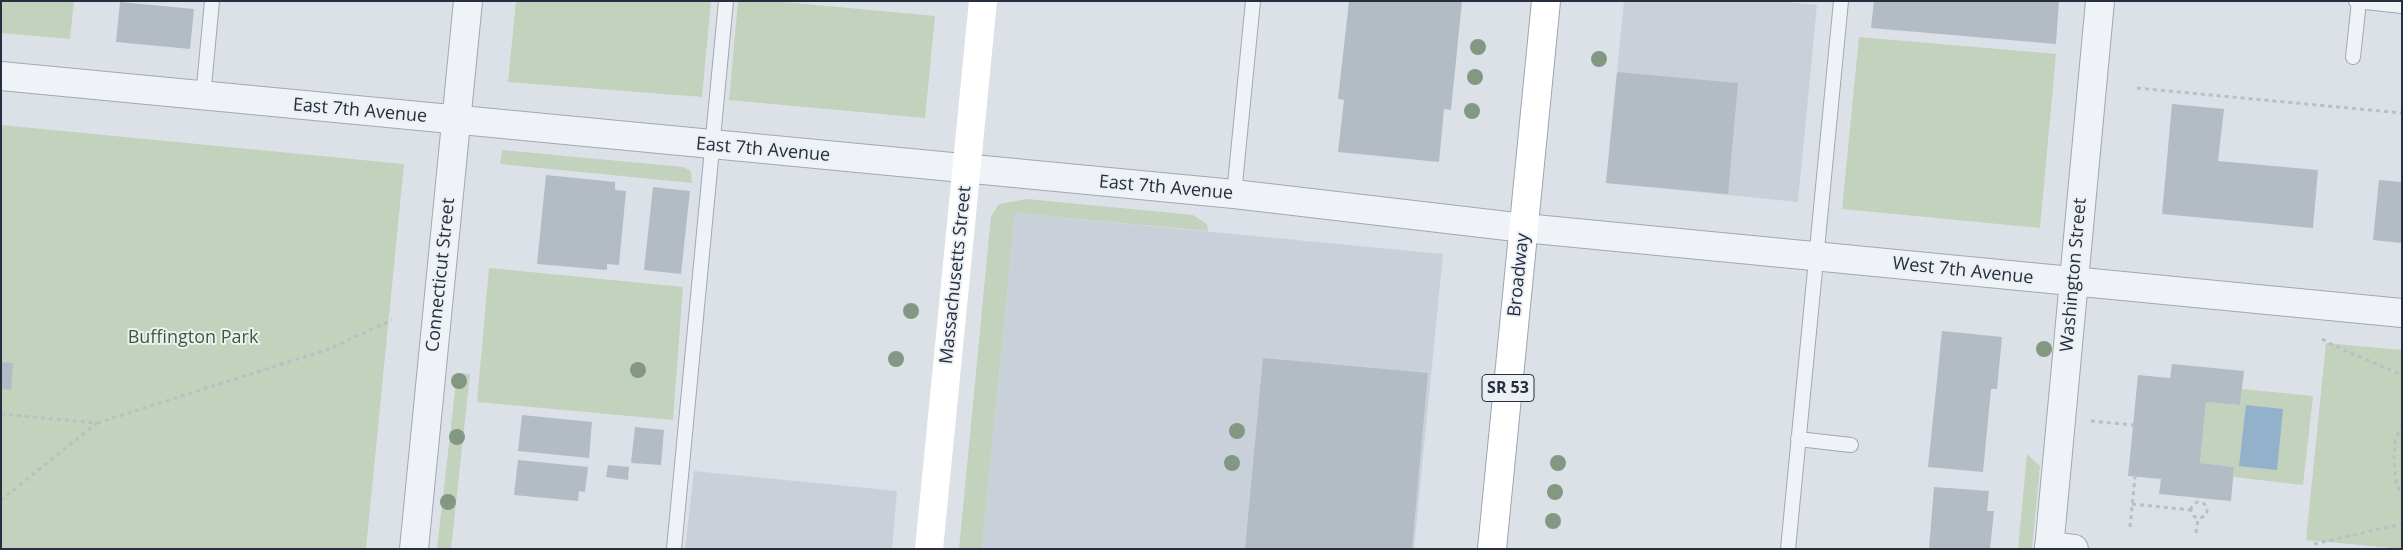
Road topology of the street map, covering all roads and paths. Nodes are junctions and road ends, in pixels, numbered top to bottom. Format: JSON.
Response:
{"nodes":[{"id":1,"x":212,"y":1,"type":"edge"},
{"id":2,"x":468,"y":1,"type":"edge"},
{"id":3,"x":726,"y":1,"type":"edge"},
{"id":4,"x":983,"y":1,"type":"edge"},
{"id":5,"x":1253,"y":1,"type":"edge"},
{"id":6,"x":1546,"y":1,"type":"edge"},
{"id":7,"x":1841,"y":1,"type":"edge"},
{"id":8,"x":2100,"y":1,"type":"edge"},
{"id":9,"x":2358,"y":1,"type":"edge"},
{"id":10,"x":2402,"y":6,"type":"edge"},
{"id":11,"x":2353,"y":57,"type":"dead end"},
{"id":12,"x":1,"y":76,"type":"edge"},
{"id":13,"x":2137,"y":88,"type":"dead end"},
{"id":14,"x":203,"y":96,"type":"junction"},
{"id":15,"x":2402,"y":113,"type":"edge"},
{"id":16,"x":456,"y":120,"type":"junction"},
{"id":17,"x":712,"y":145,"type":"junction"},
{"id":18,"x":966,"y":169,"type":"junction"},
{"id":19,"x":1234,"y":194,"type":"junction"},
{"id":20,"x":1524,"y":228,"type":"junction"},
{"id":21,"x":1816,"y":256,"type":"junction"},
{"id":22,"x":2074,"y":282,"type":"junction"},
{"id":23,"x":2402,"y":314,"type":"edge"},
{"id":24,"x":392,"y":320,"type":"dead end"},
{"id":25,"x":2322,"y":339,"type":"dead end"},
{"id":26,"x":2402,"y":375,"type":"edge"},
{"id":27,"x":1,"y":414,"type":"edge"},
{"id":28,"x":2061,"y":418,"type":"junction"},
{"id":29,"x":97,"y":423,"type":"junction"},
{"id":30,"x":2133,"y":425,"type":"dead end"},
{"id":31,"x":2402,"y":425,"type":"edge"},
{"id":32,"x":1798,"y":440,"type":"junction"},
{"id":33,"x":1851,"y":445,"type":"dead end"},
{"id":34,"x":2135,"y":477,"type":"dead end"},
{"id":35,"x":2402,"y":494,"type":"edge"},
{"id":36,"x":1,"y":500,"type":"edge"},
{"id":37,"x":2132,"y":504,"type":"junction"},
{"id":38,"x":2191,"y":510,"type":"junction"},
{"id":39,"x":2198,"y":518,"type":"junction"},
{"id":40,"x":2402,"y":524,"type":"edge"},
{"id":41,"x":2130,"y":527,"type":"dead end"},
{"id":42,"x":2196,"y":533,"type":"dead end"},
{"id":43,"x":2314,"y":544,"type":"dead end"},
{"id":44,"x":2058,"y":548,"type":"edge"},
{"id":45,"x":414,"y":549,"type":"edge"},
{"id":46,"x":674,"y":549,"type":"edge"},
{"id":47,"x":929,"y":549,"type":"edge"},
{"id":48,"x":1492,"y":549,"type":"edge"},
{"id":49,"x":1788,"y":549,"type":"edge"}],
"edges":[{"from":1,"to":14,"type":"lane"},
{"from":2,"to":16,"type":"street","name":"Connecticut Street"},
{"from":3,"to":17,"type":"lane"},
{"from":4,"to":18,"type":"street","name":"Massachusetts Street"},
{"from":5,"to":19,"type":"lane"},
{"from":6,"to":20,"type":"street","name":"Broadway","number":"SR 53"},
{"from":7,"to":21,"type":"lane"},
{"from":8,"to":22,"type":"street","name":"Washington Street"},
{"from":9,"to":10,"type":"lane"},
{"from":9,"to":11,"type":"lane"},
{"from":12,"to":14,"type":"street","name":"East 7th Avenue"},
{"from":13,"to":15,"type":"path"},
{"from":14,"to":16,"type":"street","name":"East 7th Avenue"},
{"from":16,"to":17,"type":"street","name":"East 7th Avenue"},
{"from":16,"to":45,"type":"street","name":"Connecticut Street"},
{"from":17,"to":18,"type":"street","name":"East 7th Avenue"},
{"from":17,"to":46,"type":"lane"},
{"from":18,"to":19,"type":"street","name":"East 7th Avenue"},
{"from":18,"to":47,"type":"street","name":"Massachusetts Street"},
{"from":19,"to":20,"type":"street","name":"East 7th Avenue"},
{"from":20,"to":21,"type":"street","name":"West 7th Avenue"},
{"from":20,"to":48,"type":"street","name":"Broadway","number":"SR 53"},
{"from":21,"to":22,"type":"street","name":"West 7th Avenue"},
{"from":21,"to":32,"type":"lane"},
{"from":22,"to":23,"type":"street","name":"West 7th Avenue"},
{"from":22,"to":28,"type":"street","name":"Washington Street"},
{"from":24,"to":29,"type":"path"},
{"from":25,"to":26,"type":"path"},
{"from":27,"to":29,"type":"path"},
{"from":28,"to":30,"type":"path"},
{"from":28,"to":44,"type":"street","name":"Washington Street"},
{"from":29,"to":36,"type":"path"},
{"from":31,"to":35,"type":"path"},
{"from":32,"to":33,"type":"lane"},
{"from":32,"to":49,"type":"lane"},
{"from":34,"to":37,"type":"path"},
{"from":37,"to":38,"type":"path"},
{"from":37,"to":41,"type":"path"},
{"from":38,"to":39,"type":"path"},
{"from":38,"to":39,"type":"path"},
{"from":39,"to":42,"type":"path"},
{"from":40,"to":43,"type":"path"}]}
